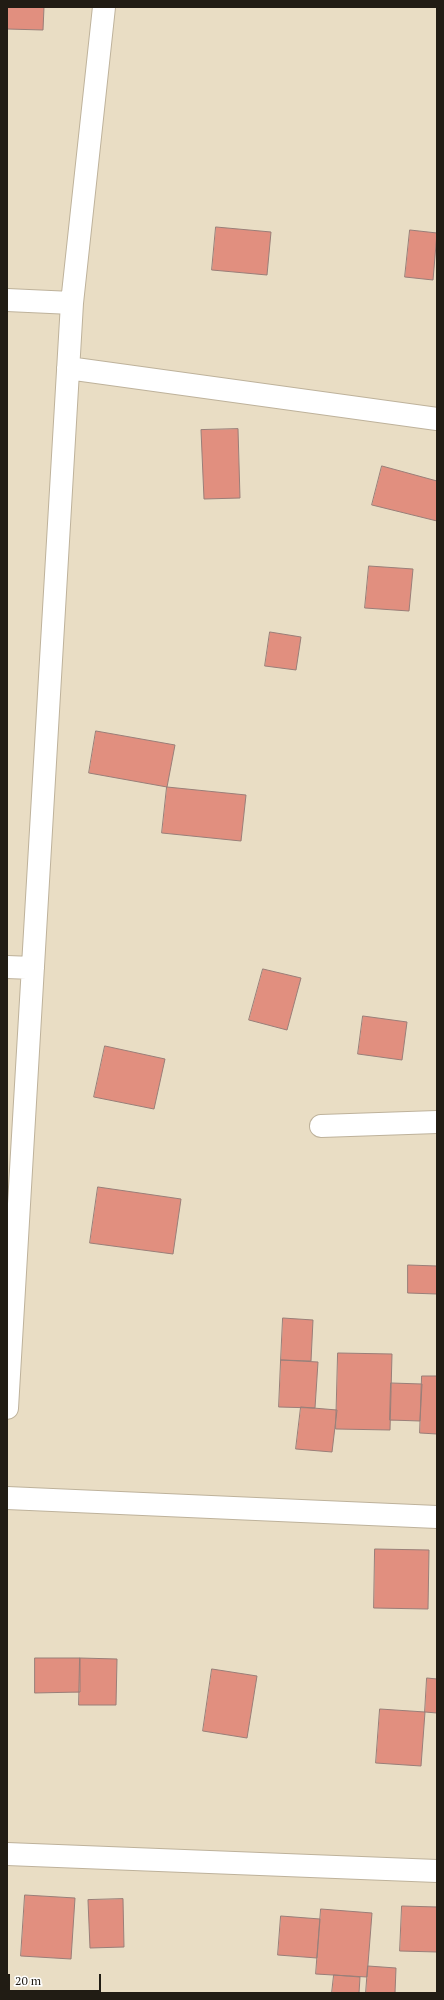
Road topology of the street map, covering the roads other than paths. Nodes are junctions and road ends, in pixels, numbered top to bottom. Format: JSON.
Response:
{"nodes":[{"id":1,"x":104,"y":7,"type":"edge"},
{"id":2,"x":7,"y":300,"type":"edge"},
{"id":3,"x":72,"y":303,"type":"junction"},
{"id":4,"x":68,"y":368,"type":"junction"},
{"id":5,"x":437,"y":419,"type":"edge"},
{"id":6,"x":7,"y":966,"type":"edge"},
{"id":7,"x":33,"y":968,"type":"junction"},
{"id":8,"x":437,"y":1122,"type":"edge"},
{"id":9,"x":321,"y":1126,"type":"dead end"},
{"id":10,"x":7,"y":1408,"type":"edge"},
{"id":11,"x":7,"y":1498,"type":"edge"},
{"id":12,"x":437,"y":1517,"type":"edge"},
{"id":13,"x":7,"y":1854,"type":"edge"},
{"id":14,"x":437,"y":1871,"type":"edge"}],
"edges":[{"from":1,"to":3,"type":"street"},
{"from":2,"to":3,"type":"street"},
{"from":3,"to":4,"type":"street"},
{"from":4,"to":5,"type":"street"},
{"from":4,"to":7,"type":"street"},
{"from":6,"to":7,"type":"street"},
{"from":7,"to":10,"type":"street"},
{"from":8,"to":9,"type":"street"},
{"from":11,"to":12,"type":"street"},
{"from":13,"to":14,"type":"street"}]}
